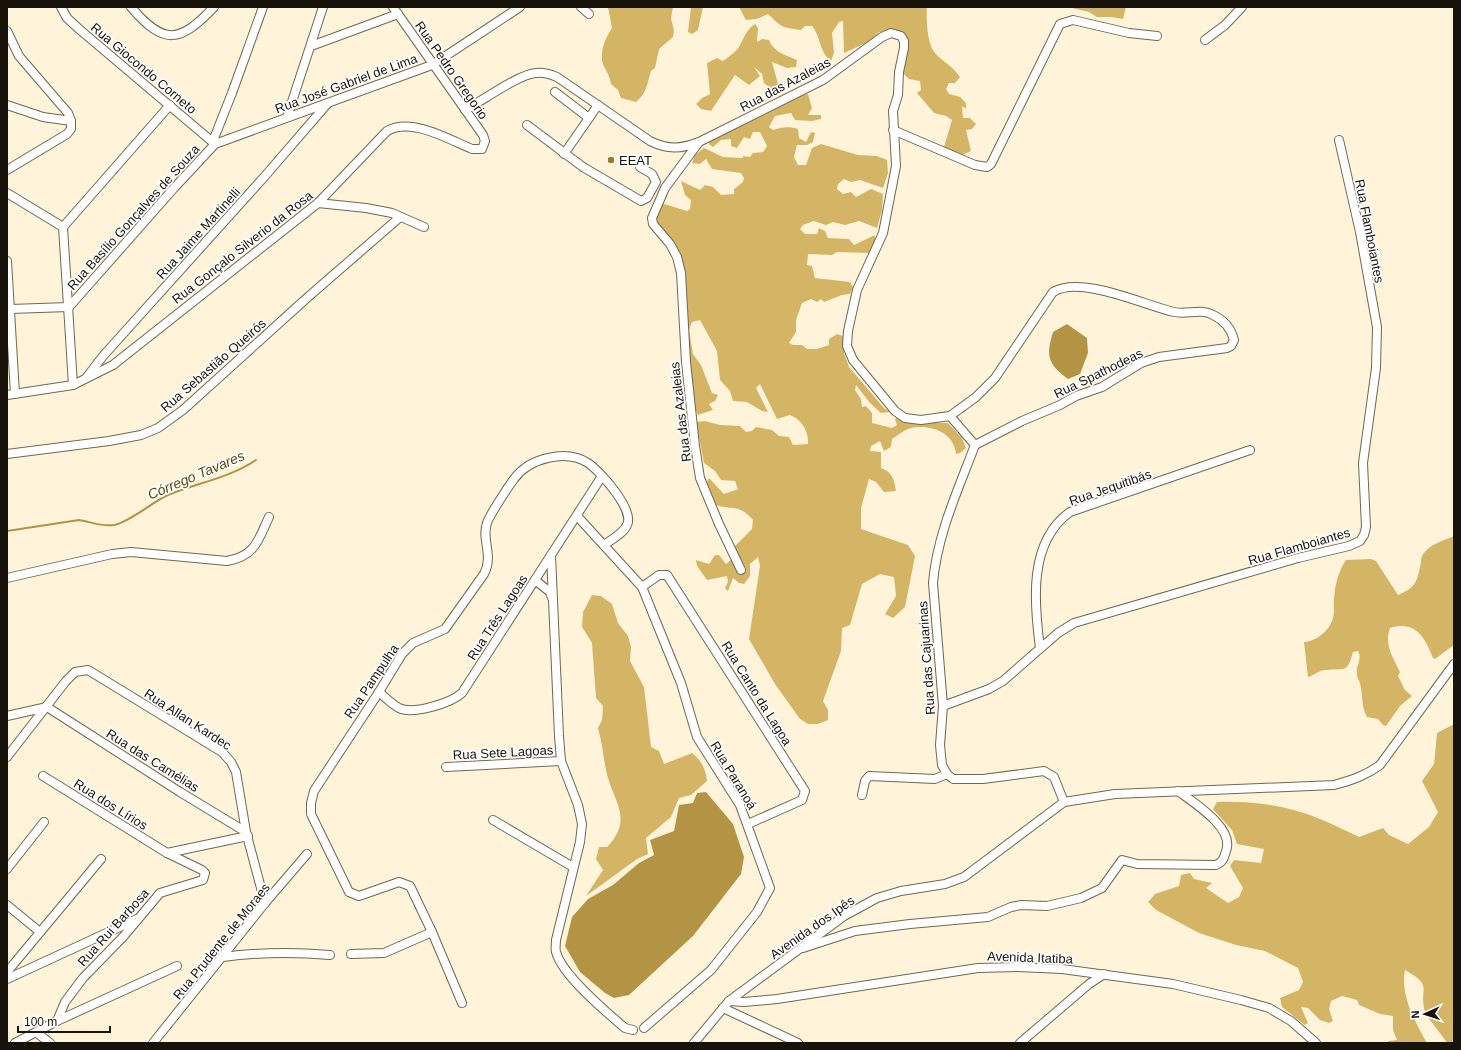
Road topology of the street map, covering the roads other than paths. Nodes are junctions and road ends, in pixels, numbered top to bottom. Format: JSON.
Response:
{"nodes":[{"id":1,"x":61,"y":7,"type":"edge"},
{"id":2,"x":132,"y":7,"type":"edge"},
{"id":3,"x":214,"y":7,"type":"edge"},
{"id":4,"x":262,"y":7,"type":"edge"},
{"id":5,"x":323,"y":7,"type":"edge"},
{"id":6,"x":393,"y":7,"type":"edge"},
{"id":7,"x":520,"y":7,"type":"edge"},
{"id":8,"x":581,"y":7,"type":"edge"},
{"id":9,"x":1242,"y":7,"type":"edge"},
{"id":10,"x":398,"y":14,"type":"junction"},
{"id":11,"x":589,"y":14,"type":"dead end"},
{"id":12,"x":7,"y":31,"type":"edge"},
{"id":13,"x":1157,"y":36,"type":"dead end"},
{"id":14,"x":1205,"y":40,"type":"dead end"},
{"id":15,"x":311,"y":46,"type":"junction"},
{"id":16,"x":432,"y":65,"type":"junction"},
{"id":17,"x":555,"y":92,"type":"dead end"},
{"id":18,"x":329,"y":103,"type":"junction"},
{"id":19,"x":7,"y":105,"type":"edge"},
{"id":20,"x":170,"y":105,"type":"junction"},
{"id":21,"x":598,"y":105,"type":"junction"},
{"id":22,"x":465,"y":110,"type":"junction"},
{"id":23,"x":287,"y":117,"type":"junction"},
{"id":24,"x":589,"y":118,"type":"junction"},
{"id":25,"x":71,"y":121,"type":"junction"},
{"id":26,"x":527,"y":125,"type":"dead end"},
{"id":27,"x":893,"y":130,"type":"junction"},
{"id":28,"x":1339,"y":140,"type":"dead end"},
{"id":29,"x":214,"y":142,"type":"junction"},
{"id":30,"x":699,"y":142,"type":"junction"},
{"id":31,"x":482,"y":149,"type":"joint"},
{"id":32,"x":564,"y":154,"type":"junction"},
{"id":33,"x":640,"y":167,"type":"dead end"},
{"id":34,"x":7,"y":170,"type":"edge"},
{"id":35,"x":7,"y":193,"type":"edge"},
{"id":36,"x":318,"y":203,"type":"junction"},
{"id":37,"x":399,"y":218,"type":"junction"},
{"id":38,"x":63,"y":227,"type":"junction"},
{"id":39,"x":424,"y":227,"type":"dead end"},
{"id":40,"x":7,"y":261,"type":"edge"},
{"id":41,"x":8,"y":297,"type":"edge"},
{"id":42,"x":69,"y":307,"type":"junction"},
{"id":43,"x":10,"y":309,"type":"junction"},
{"id":44,"x":103,"y":356,"type":"junction"},
{"id":45,"x":113,"y":365,"type":"junction"},
{"id":46,"x":85,"y":380,"type":"junction"},
{"id":47,"x":73,"y":385,"type":"junction"},
{"id":48,"x":11,"y":395,"type":"edge"},
{"id":49,"x":950,"y":416,"type":"junction"},
{"id":50,"x":975,"y":445,"type":"junction"},
{"id":51,"x":1250,"y":450,"type":"dead end"},
{"id":52,"x":7,"y":454,"type":"edge"},
{"id":53,"x":602,"y":476,"type":"junction"},
{"id":54,"x":577,"y":516,"type":"junction"},
{"id":55,"x":269,"y":517,"type":"dead end"},
{"id":56,"x":604,"y":545,"type":"junction"},
{"id":57,"x":551,"y":555,"type":"junction"},
{"id":58,"x":741,"y":570,"type":"dead end"},
{"id":59,"x":7,"y":578,"type":"edge"},
{"id":60,"x":535,"y":580,"type":"junction"},
{"id":61,"x":642,"y":587,"type":"junction"},
{"id":62,"x":553,"y":600,"type":"junction"},
{"id":63,"x":1040,"y":648,"type":"junction"},
{"id":64,"x":1454,"y":664,"type":"edge"},
{"id":65,"x":379,"y":692,"type":"junction"},
{"id":66,"x":943,"y":706,"type":"junction"},
{"id":67,"x":47,"y":707,"type":"junction"},
{"id":68,"x":7,"y":716,"type":"edge"},
{"id":69,"x":7,"y":757,"type":"edge"},
{"id":70,"x":562,"y":761,"type":"junction"},
{"id":71,"x":446,"y":767,"type":"dead end"},
{"id":72,"x":947,"y":774,"type":"junction"},
{"id":73,"x":43,"y":776,"type":"dead end"},
{"id":74,"x":1178,"y":791,"type":"junction"},
{"id":75,"x":862,"y":795,"type":"dead end"},
{"id":76,"x":1064,"y":802,"type":"junction"},
{"id":77,"x":493,"y":820,"type":"dead end"},
{"id":78,"x":44,"y":822,"type":"dead end"},
{"id":79,"x":748,"y":824,"type":"junction"},
{"id":80,"x":247,"y":834,"type":"junction"},
{"id":81,"x":167,"y":852,"type":"junction"},
{"id":82,"x":308,"y":854,"type":"dead end"},
{"id":83,"x":101,"y":859,"type":"dead end"},
{"id":84,"x":573,"y":868,"type":"junction"},
{"id":85,"x":7,"y":869,"type":"edge"},
{"id":86,"x":204,"y":873,"type":"joint"},
{"id":87,"x":265,"y":903,"type":"junction"},
{"id":88,"x":7,"y":905,"type":"edge"},
{"id":89,"x":140,"y":917,"type":"junction"},
{"id":90,"x":40,"y":932,"type":"junction"},
{"id":91,"x":432,"y":932,"type":"junction"},
{"id":92,"x":800,"y":949,"type":"junction"},
{"id":93,"x":330,"y":954,"type":"dead end"},
{"id":94,"x":351,"y":954,"type":"dead end"},
{"id":95,"x":224,"y":957,"type":"junction"},
{"id":96,"x":177,"y":966,"type":"dead end"},
{"id":97,"x":7,"y":972,"type":"edge"},
{"id":98,"x":1104,"y":974,"type":"junction"},
{"id":99,"x":7,"y":979,"type":"edge"},
{"id":100,"x":730,"y":1001,"type":"junction"},
{"id":101,"x":462,"y":1003,"type":"dead end"},
{"id":102,"x":723,"y":1008,"type":"junction"},
{"id":103,"x":57,"y":1021,"type":"junction"},
{"id":104,"x":644,"y":1028,"type":"dead end"},
{"id":105,"x":633,"y":1030,"type":"dead end"},
{"id":106,"x":37,"y":1032,"type":"junction"},
{"id":107,"x":1306,"y":1034,"type":"junction"},
{"id":108,"x":15,"y":1043,"type":"edge"},
{"id":109,"x":50,"y":1043,"type":"edge"},
{"id":110,"x":153,"y":1043,"type":"edge"},
{"id":111,"x":694,"y":1043,"type":"edge"},
{"id":112,"x":798,"y":1043,"type":"edge"},
{"id":113,"x":1020,"y":1043,"type":"edge"},
{"id":114,"x":1305,"y":1043,"type":"edge"},
{"id":115,"x":1316,"y":1043,"type":"edge"}],
"edges":[{"from":1,"to":20,"type":"street","name":"Rua Giocondo Corneto"},
{"from":2,"to":3,"type":"street"},
{"from":4,"to":29,"type":"street"},
{"from":5,"to":15,"type":"street"},
{"from":6,"to":10,"type":"street","name":"Rua Pedro Gregorio"},
{"from":7,"to":16,"type":"street","name":"Rua José Gabriel de Lima"},
{"from":8,"to":11,"type":"street"},
{"from":9,"to":14,"type":"street"},
{"from":10,"to":15,"type":"street"},
{"from":10,"to":16,"type":"street","name":"Rua Pedro Gregorio"},
{"from":12,"to":25,"type":"street"},
{"from":13,"to":27,"type":"street"},
{"from":15,"to":23,"type":"street"},
{"from":16,"to":18,"type":"street","name":"Rua José Gabriel de Lima"},
{"from":16,"to":22,"type":"street","name":"Rua Pedro Gregorio"},
{"from":17,"to":24,"type":"street"},
{"from":18,"to":23,"type":"street","name":"Rua José Gabriel de Lima"},
{"from":18,"to":44,"type":"street","name":"Rua Jaime Martinelli"},
{"from":19,"to":25,"type":"street"},
{"from":20,"to":29,"type":"street","name":"Rua Giocondo Corneto"},
{"from":20,"to":38,"type":"street"},
{"from":21,"to":22,"type":"street"},
{"from":21,"to":24,"type":"street"},
{"from":21,"to":30,"type":"street"},
{"from":22,"to":31,"type":"street","name":"Rua Pedro Gregorio"},
{"from":23,"to":29,"type":"street","name":"Rua José Gabriel de Lima"},
{"from":24,"to":32,"type":"street"},
{"from":25,"to":34,"type":"street"},
{"from":26,"to":32,"type":"street"},
{"from":27,"to":30,"type":"street","name":"Rua das Azaleias"},
{"from":27,"to":49,"type":"street","name":"Rua das Azaleias"},
{"from":28,"to":63,"type":"street","name":"Rua Flamboiantes"},
{"from":29,"to":42,"type":"street","name":"Rua Basílio Gonçalves de Souza"},
{"from":30,"to":58,"type":"street","name":"Rua das Azaleias"},
{"from":31,"to":36,"type":"street","name":"Rua Gonçalo Silverio da Rosa"},
{"from":32,"to":33,"type":"street"},
{"from":35,"to":38,"type":"street"},
{"from":36,"to":37,"type":"street"},
{"from":36,"to":45,"type":"street","name":"Rua Gonçalo Silverio da Rosa"},
{"from":37,"to":39,"type":"street"},
{"from":37,"to":52,"type":"street","name":"Rua Sebastião Queirós"},
{"from":38,"to":42,"type":"street"},
{"from":40,"to":41,"type":"street"},
{"from":41,"to":43,"type":"street"},
{"from":42,"to":43,"type":"street"},
{"from":42,"to":47,"type":"street"},
{"from":43,"to":48,"type":"street"},
{"from":44,"to":45,"type":"street"},
{"from":44,"to":46,"type":"street","name":"Rua Jaime Martinelli"},
{"from":45,"to":46,"type":"street","name":"Rua Gonçalo Silverio da Rosa"},
{"from":46,"to":47,"type":"street","name":"Rua Gonçalo Silverio da Rosa"},
{"from":47,"to":48,"type":"street","name":"Rua Gonçalo Silverio da Rosa"},
{"from":49,"to":50,"type":"street"},
{"from":49,"to":50,"type":"street","name":"Rua Spathodeas"},
{"from":50,"to":66,"type":"street","name":"Rua das Cajuarinas"},
{"from":51,"to":63,"type":"street","name":"Rua Jequitibás"},
{"from":53,"to":54,"type":"street","name":"Rua Três Lagoas"},
{"from":53,"to":56,"type":"street","name":"Rua Pampulha"},
{"from":53,"to":65,"type":"street","name":"Rua Pampulha"},
{"from":54,"to":56,"type":"street","name":"Rua Paranoá"},
{"from":54,"to":57,"type":"street","name":"Rua Três Lagoas"},
{"from":55,"to":59,"type":"street"},
{"from":56,"to":61,"type":"street","name":"Rua Paranoá"},
{"from":57,"to":60,"type":"street","name":"Rua Três Lagoas"},
{"from":57,"to":62,"type":"street"},
{"from":60,"to":62,"type":"street"},
{"from":60,"to":65,"type":"street","name":"Rua Três Lagoas"},
{"from":61,"to":79,"type":"street","name":"Rua Paranoá"},
{"from":61,"to":79,"type":"street","name":"Rua Canto da Lagoa"},
{"from":62,"to":70,"type":"street"},
{"from":63,"to":66,"type":"street","name":"Rua Flamboiantes"},
{"from":64,"to":74,"type":"street"},
{"from":65,"to":91,"type":"street","name":"Rua Pampulha"},
{"from":66,"to":72,"type":"street","name":"Rua das Cajuarinas"},
{"from":67,"to":68,"type":"street"},
{"from":67,"to":69,"type":"street"},
{"from":67,"to":80,"type":"street","name":"Rua das Camélias"},
{"from":67,"to":80,"type":"street","name":"Rua Allan Kardec"},
{"from":70,"to":71,"type":"street","name":"Rua Sete Lagoas"},
{"from":70,"to":84,"type":"street"},
{"from":72,"to":75,"type":"street"},
{"from":72,"to":76,"type":"street"},
{"from":73,"to":81,"type":"street","name":"Rua dos Lírios"},
{"from":74,"to":76,"type":"street"},
{"from":74,"to":92,"type":"street"},
{"from":76,"to":92,"type":"street","name":"Avenida dos Ipês"},
{"from":77,"to":84,"type":"street"},
{"from":78,"to":85,"type":"street"},
{"from":79,"to":104,"type":"street","name":"Rua Paranoá"},
{"from":80,"to":81,"type":"street"},
{"from":80,"to":87,"type":"street","name":"Rua Allan Kardec"},
{"from":81,"to":86,"type":"street","name":"Rua dos Lírios"},
{"from":82,"to":87,"type":"street","name":"Rua Prudente de Moraes"},
{"from":83,"to":90,"type":"street"},
{"from":84,"to":105,"type":"street"},
{"from":86,"to":89,"type":"street","name":"Rua Rui Barbosa"},
{"from":87,"to":95,"type":"street","name":"Rua Prudente de Moraes"},
{"from":88,"to":90,"type":"street"},
{"from":89,"to":99,"type":"street"},
{"from":89,"to":103,"type":"street","name":"Rua Rui Barbosa"},
{"from":90,"to":97,"type":"street"},
{"from":91,"to":94,"type":"street"},
{"from":91,"to":101,"type":"street","name":"Rua Pampulha"},
{"from":92,"to":100,"type":"street","name":"Avenida dos Ipês"},
{"from":93,"to":95,"type":"street"},
{"from":95,"to":110,"type":"street","name":"Rua Prudente de Moraes"},
{"from":96,"to":103,"type":"street"},
{"from":98,"to":100,"type":"street","name":"Avenida Itatiba"},
{"from":98,"to":107,"type":"street","name":"Avenida Itatiba"},
{"from":98,"to":113,"type":"street"},
{"from":100,"to":102,"type":"street","name":"Avenida dos Ipês"},
{"from":102,"to":111,"type":"street","name":"Avenida dos Ipês"},
{"from":102,"to":112,"type":"street"},
{"from":103,"to":106,"type":"street"},
{"from":106,"to":108,"type":"street"},
{"from":106,"to":109,"type":"street"},
{"from":107,"to":114,"type":"street"},
{"from":107,"to":115,"type":"street","name":"Avenida Itatiba"}]}
